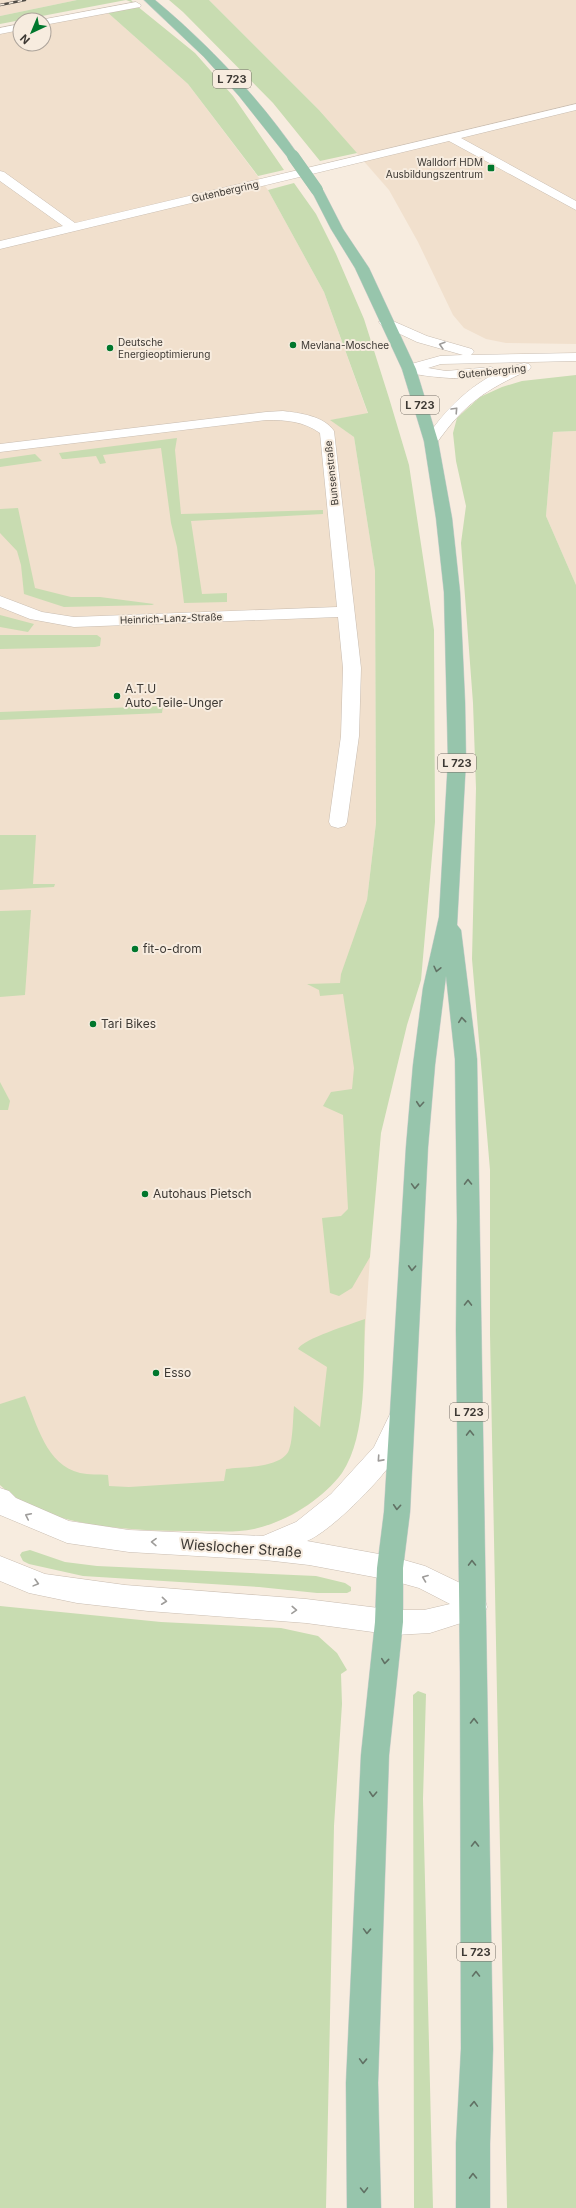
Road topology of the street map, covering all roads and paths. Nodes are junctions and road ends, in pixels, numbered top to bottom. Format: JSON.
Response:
{"nodes":[{"id":1,"x":149,"y":0,"type":"edge"},
{"id":2,"x":136,"y":4,"type":"dead end"},
{"id":3,"x":52,"y":20,"type":"edge"},
{"id":4,"x":12,"y":29,"type":"edge"},
{"id":5,"x":0,"y":31,"type":"edge"},
{"id":6,"x":576,"y":107,"type":"edge"},
{"id":7,"x":451,"y":137,"type":"junction"},
{"id":8,"x":0,"y":175,"type":"edge"},
{"id":9,"x":576,"y":206,"type":"edge"},
{"id":10,"x":72,"y":227,"type":"junction"},
{"id":11,"x":0,"y":245,"type":"edge"},
{"id":12,"x":386,"y":322,"type":"junction"},
{"id":13,"x":508,"y":357,"type":"junction"},
{"id":14,"x":576,"y":357,"type":"edge"},
{"id":15,"x":576,"y":361,"type":"edge"},
{"id":16,"x":524,"y":367,"type":"junction"},
{"id":17,"x":409,"y":369,"type":"junction"},
{"id":18,"x":431,"y":441,"type":"junction"},
{"id":19,"x":0,"y":448,"type":"edge"},
{"id":20,"x":0,"y":601,"type":"edge"},
{"id":21,"x":346,"y":612,"type":"junction"},
{"id":22,"x":338,"y":822,"type":"dead end"},
{"id":23,"x":449,"y":917,"type":"junction"},
{"id":24,"x":403,"y":1412,"type":"junction"},
{"id":25,"x":2,"y":1505,"type":"edge"},
{"id":26,"x":265,"y":1548,"type":"junction"},
{"id":27,"x":0,"y":1568,"type":"edge"},
{"id":28,"x":390,"y":1568,"type":"junction"},
{"id":29,"x":473,"y":1605,"type":"junction"},
{"id":30,"x":390,"y":1622,"type":"junction"},
{"id":31,"x":364,"y":2208,"type":"edge"},
{"id":32,"x":473,"y":2208,"type":"edge"}],
"edges":[{"from":1,"to":12,"type":"main road","number":"L 723","bridge":true},
{"from":2,"to":3,"type":"street"},
{"from":4,"to":5,"type":"street"},
{"from":6,"to":7,"type":"street","name":"Gutenbergring"},
{"from":7,"to":9,"type":"street"},
{"from":7,"to":10,"type":"street","name":"Gutenbergring"},
{"from":8,"to":10,"type":"street"},
{"from":10,"to":11,"type":"street","name":"Gutenbergring"},
{"from":13,"to":12,"type":"street","one_way":true},
{"from":12,"to":17,"type":"main road","number":"L 723"},
{"from":13,"to":14,"type":"street","name":"Gutenbergring"},
{"from":13,"to":17,"type":"street","name":"Gutenbergring"},
{"from":15,"to":16,"type":"street","name":"Gutenbergring"},
{"from":16,"to":17,"type":"street","name":"Gutenbergring"},
{"from":18,"to":16,"type":"street","one_way":true},
{"from":17,"to":18,"type":"main road","number":"L 723"},
{"from":18,"to":23,"type":"main road","number":"L 723"},
{"from":19,"to":21,"type":"street","name":"Bunsenstraße"},
{"from":20,"to":21,"type":"street","name":"Heinrich-Lanz-Straße"},
{"from":21,"to":22,"type":"street","name":"Bunsenstraße"},
{"from":23,"to":24,"type":"main road","number":"L 723","one_way":true},
{"from":29,"to":23,"type":"main road","number":"L 723","one_way":true},
{"from":24,"to":26,"type":"street","one_way":true},
{"from":24,"to":28,"type":"main road","number":"L 723","one_way":true},
{"from":26,"to":25,"type":"street","name":"Wieslocher Straße","one_way":true},
{"from":26,"to":28,"type":"street","name":"Wieslocher Straße"},
{"from":27,"to":30,"type":"street","one_way":true},
{"from":29,"to":28,"type":"street","name":"Wieslocher Straße","one_way":true},
{"from":28,"to":30,"type":"main road","number":"L 723"},
{"from":29,"to":30,"type":"street"},
{"from":32,"to":29,"type":"main road","number":"L 723","one_way":true},
{"from":30,"to":31,"type":"main road","number":"L 723","one_way":true}]}
